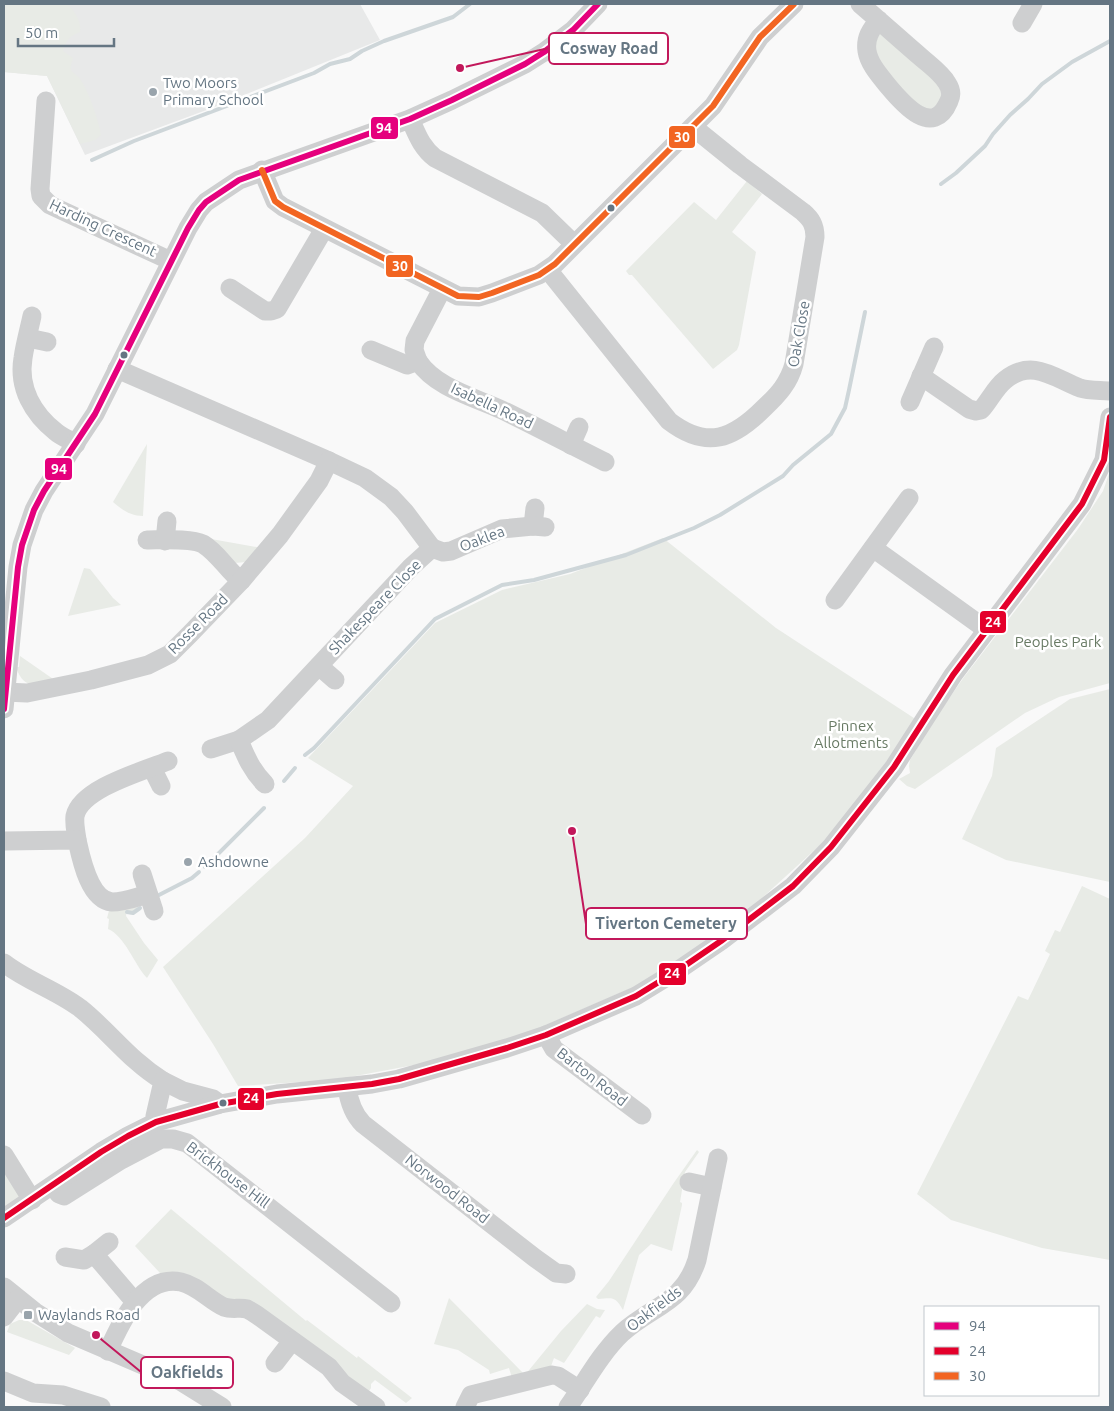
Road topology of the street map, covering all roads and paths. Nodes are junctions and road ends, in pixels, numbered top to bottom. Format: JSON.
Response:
{"nodes":[{"id":1,"x":598,"y":4,"type":"edge"},
{"id":2,"x":794,"y":4,"type":"edge"},
{"id":3,"x":860,"y":4,"type":"edge"},
{"id":4,"x":1033,"y":4,"type":"edge"},
{"id":5,"x":879,"y":20,"type":"junction"},
{"id":6,"x":1022,"y":23,"type":"dead end"},
{"id":7,"x":46,"y":101,"type":"dead end"},
{"id":8,"x":410,"y":119,"type":"junction"},
{"id":9,"x":693,"y":127,"type":"junction"},
{"id":10,"x":262,"y":170,"type":"junction"},
{"id":11,"x":324,"y":229,"type":"junction"},
{"id":12,"x":574,"y":244,"type":"junction"},
{"id":13,"x":171,"y":261,"type":"junction"},
{"id":14,"x":548,"y":270,"type":"junction"},
{"id":15,"x":230,"y":288,"type":"dead end"},
{"id":16,"x":442,"y":289,"type":"junction"},
{"id":17,"x":32,"y":316,"type":"dead end"},
{"id":18,"x":28,"y":338,"type":"junction"},
{"id":19,"x":47,"y":342,"type":"dead end"},
{"id":20,"x":934,"y":347,"type":"dead end"},
{"id":21,"x":371,"y":350,"type":"dead end"},
{"id":22,"x":418,"y":361,"type":"junction"},
{"id":23,"x":117,"y":369,"type":"junction"},
{"id":24,"x":921,"y":376,"type":"junction"},
{"id":25,"x":1110,"y":390,"type":"edge"},
{"id":26,"x":910,"y":402,"type":"dead end"},
{"id":27,"x":1110,"y":417,"type":"edge"},
{"id":28,"x":579,"y":427,"type":"dead end"},
{"id":29,"x":76,"y":444,"type":"junction"},
{"id":30,"x":571,"y":445,"type":"junction"},
{"id":31,"x":329,"y":460,"type":"junction"},
{"id":32,"x":605,"y":462,"type":"dead end"},
{"id":33,"x":909,"y":498,"type":"dead end"},
{"id":34,"x":538,"y":520,"type":"dead end"},
{"id":35,"x":167,"y":521,"type":"dead end"},
{"id":36,"x":432,"y":548,"type":"junction"},
{"id":37,"x":873,"y":548,"type":"junction"},
{"id":38,"x":241,"y":580,"type":"junction"},
{"id":39,"x":835,"y":600,"type":"dead end"},
{"id":40,"x":987,"y":630,"type":"junction"},
{"id":41,"x":319,"y":666,"type":"junction"},
{"id":42,"x":335,"y":680,"type":"dead end"},
{"id":43,"x":4,"y":700,"type":"edge"},
{"id":44,"x":239,"y":740,"type":"junction"},
{"id":45,"x":211,"y":749,"type":"dead end"},
{"id":46,"x":265,"y":784,"type":"dead end"},
{"id":47,"x":162,"y":786,"type":"dead end"},
{"id":48,"x":77,"y":840,"type":"junction"},
{"id":49,"x":4,"y":841,"type":"edge"},
{"id":50,"x":142,"y":874,"type":"dead end"},
{"id":51,"x":4,"y":964,"type":"edge"},
{"id":52,"x":546,"y":1035,"type":"junction"},
{"id":53,"x":163,"y":1081,"type":"junction"},
{"id":54,"x":347,"y":1087,"type":"junction"},
{"id":55,"x":220,"y":1104,"type":"junction"},
{"id":56,"x":642,"y":1115,"type":"dead end"},
{"id":57,"x":156,"y":1122,"type":"junction"},
{"id":58,"x":4,"y":1155,"type":"edge"},
{"id":59,"x":718,"y":1158,"type":"dead end"},
{"id":60,"x":689,"y":1182,"type":"dead end"},
{"id":61,"x":53,"y":1186,"type":"junction"},
{"id":62,"x":712,"y":1187,"type":"junction"},
{"id":63,"x":28,"y":1202,"type":"junction"},
{"id":64,"x":6,"y":1217,"type":"edge"},
{"id":65,"x":110,"y":1242,"type":"dead end"},
{"id":66,"x":94,"y":1254,"type":"junction"},
{"id":67,"x":65,"y":1257,"type":"dead end"},
{"id":68,"x":566,"y":1274,"type":"dead end"},
{"id":69,"x":4,"y":1287,"type":"edge"},
{"id":70,"x":18,"y":1299,"type":"junction"},
{"id":71,"x":135,"y":1302,"type":"junction"},
{"id":72,"x":391,"y":1303,"type":"dead end"},
{"id":73,"x":4,"y":1317,"type":"edge"},
{"id":74,"x":292,"y":1341,"type":"junction"},
{"id":75,"x":108,"y":1351,"type":"junction"},
{"id":76,"x":275,"y":1363,"type":"dead end"},
{"id":77,"x":4,"y":1381,"type":"edge"},
{"id":78,"x":580,"y":1390,"type":"junction"},
{"id":79,"x":101,"y":1407,"type":"edge"},
{"id":80,"x":222,"y":1407,"type":"edge"},
{"id":81,"x":376,"y":1407,"type":"edge"},
{"id":82,"x":465,"y":1407,"type":"edge"},
{"id":83,"x":568,"y":1407,"type":"edge"}],
"edges":[{"from":1,"to":8,"type":"street"},
{"from":2,"to":9,"type":"street"},
{"from":3,"to":5,"type":"street"},
{"from":4,"to":6,"type":"street"},
{"from":5,"to":5,"type":"street"},
{"from":7,"to":13,"type":"street","name":"Harding Crescent"},
{"from":8,"to":10,"type":"street"},
{"from":8,"to":12,"type":"street"},
{"from":9,"to":12,"type":"street"},
{"from":9,"to":14,"type":"street","name":"Oak Close"},
{"from":10,"to":11,"type":"street"},
{"from":10,"to":13,"type":"street"},
{"from":11,"to":15,"type":"street"},
{"from":11,"to":16,"type":"street"},
{"from":12,"to":14,"type":"street"},
{"from":13,"to":23,"type":"street"},
{"from":14,"to":16,"type":"street"},
{"from":16,"to":22,"type":"street"},
{"from":17,"to":18,"type":"street"},
{"from":18,"to":19,"type":"street"},
{"from":18,"to":29,"type":"street"},
{"from":20,"to":24,"type":"street"},
{"from":21,"to":22,"type":"street"},
{"from":22,"to":30,"type":"street","name":"Isabella Road"},
{"from":23,"to":29,"type":"street"},
{"from":23,"to":31,"type":"street"},
{"from":24,"to":25,"type":"street"},
{"from":24,"to":26,"type":"street"},
{"from":27,"to":40,"type":"street"},
{"from":28,"to":30,"type":"street"},
{"from":29,"to":43,"type":"street"},
{"from":30,"to":32,"type":"street","name":"Isabella Road"},
{"from":31,"to":36,"type":"street"},
{"from":31,"to":38,"type":"street","name":"Rosse Road"},
{"from":33,"to":37,"type":"street"},
{"from":34,"to":36,"type":"street","name":"Oaklea"},
{"from":35,"to":38,"type":"street"},
{"from":36,"to":41,"type":"street","name":"Shakespeare Close"},
{"from":37,"to":39,"type":"street"},
{"from":37,"to":40,"type":"street"},
{"from":38,"to":43,"type":"street","name":"Rosse Road"},
{"from":40,"to":52,"type":"street"},
{"from":41,"to":42,"type":"street","name":"Shakespeare Close"},
{"from":41,"to":44,"type":"street","name":"Shakespeare Close"},
{"from":44,"to":45,"type":"street","name":"Shakespeare Close"},
{"from":44,"to":46,"type":"street"},
{"from":47,"to":48,"type":"street"},
{"from":48,"to":49,"type":"street"},
{"from":48,"to":50,"type":"street"},
{"from":51,"to":53,"type":"street"},
{"from":52,"to":54,"type":"street"},
{"from":52,"to":56,"type":"street","name":"Barton Road"},
{"from":53,"to":55,"type":"street"},
{"from":53,"to":57,"type":"street"},
{"from":54,"to":55,"type":"street"},
{"from":54,"to":68,"type":"street","name":"Norwood Road"},
{"from":55,"to":57,"type":"street"},
{"from":57,"to":61,"type":"street"},
{"from":58,"to":63,"type":"street"},
{"from":59,"to":62,"type":"street","name":"Oakfields"},
{"from":60,"to":62,"type":"street"},
{"from":61,"to":63,"type":"street"},
{"from":61,"to":72,"type":"street","name":"Brickhouse Hill"},
{"from":62,"to":78,"type":"street","name":"Oakfields"},
{"from":63,"to":64,"type":"street"},
{"from":65,"to":66,"type":"street"},
{"from":66,"to":67,"type":"street"},
{"from":66,"to":71,"type":"street"},
{"from":69,"to":70,"type":"street"},
{"from":70,"to":73,"type":"street"},
{"from":70,"to":75,"type":"street"},
{"from":71,"to":74,"type":"street"},
{"from":71,"to":75,"type":"street"},
{"from":74,"to":76,"type":"street"},
{"from":74,"to":81,"type":"street"},
{"from":75,"to":80,"type":"street"},
{"from":77,"to":79,"type":"street"},
{"from":78,"to":82,"type":"street"},
{"from":78,"to":83,"type":"street","name":"Oakfields"}]}
